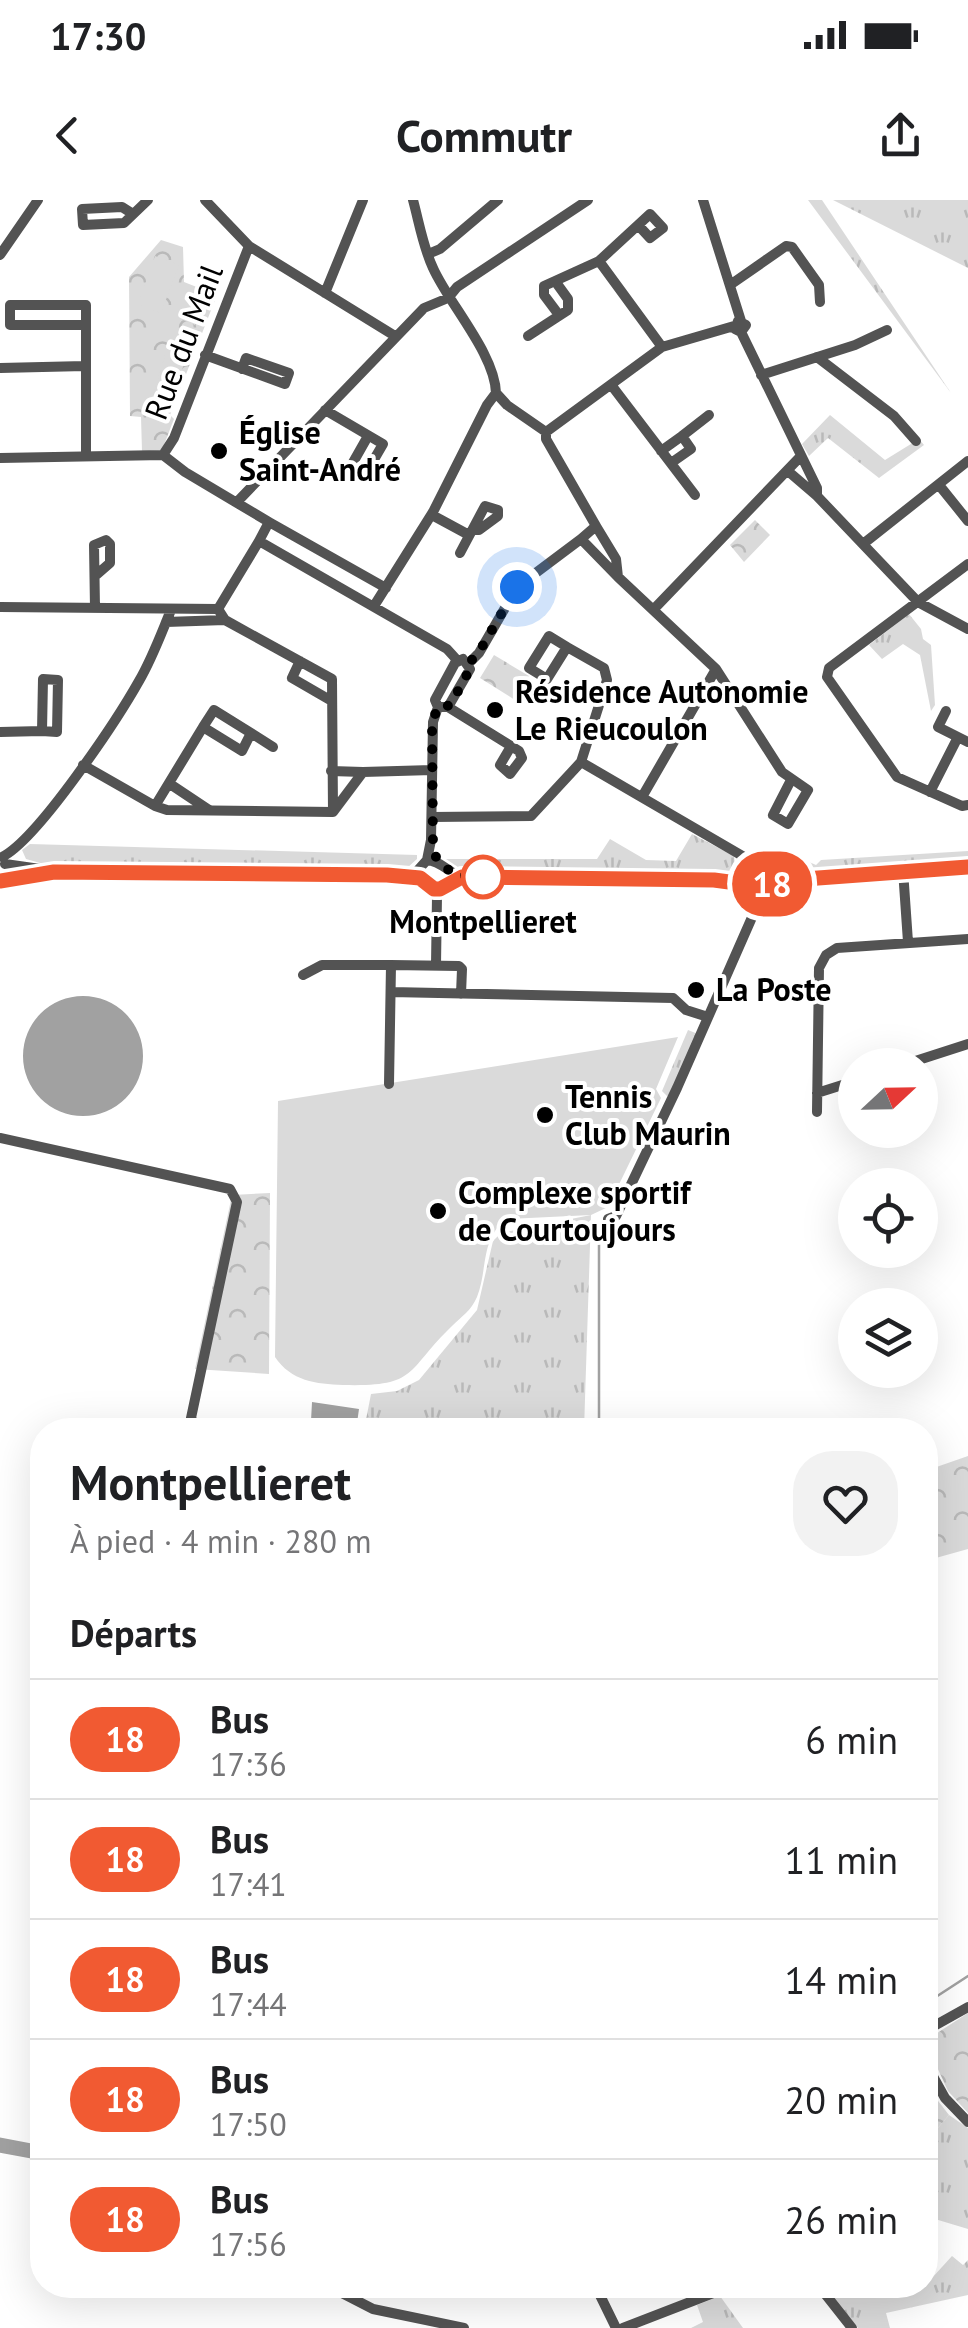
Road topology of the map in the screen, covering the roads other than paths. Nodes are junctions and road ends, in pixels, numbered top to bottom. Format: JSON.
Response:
{"nodes":[{"id":1,"x":38,"y":200,"type":"edge"},
{"id":2,"x":148,"y":200,"type":"edge"},
{"id":3,"x":205,"y":200,"type":"edge"},
{"id":4,"x":363,"y":200,"type":"edge"},
{"id":5,"x":413,"y":200,"type":"edge"},
{"id":6,"x":498,"y":200,"type":"edge"},
{"id":7,"x":588,"y":200,"type":"edge"},
{"id":8,"x":703,"y":200,"type":"edge"},
{"id":9,"x":133,"y":214,"type":"dead end"},
{"id":10,"x":638,"y":225,"type":"dead end"},
{"id":11,"x":248,"y":246,"type":"junction"},
{"id":12,"x":428,"y":254,"type":"junction"},
{"id":13,"x":0,"y":255,"type":"edge"},
{"id":14,"x":600,"y":261,"type":"junction"},
{"id":15,"x":556,"y":281,"type":"junction"},
{"id":16,"x":730,"y":285,"type":"junction"},
{"id":17,"x":325,"y":293,"type":"junction"},
{"id":18,"x":448,"y":298,"type":"junction"},
{"id":19,"x":820,"y":302,"type":"dead end"},
{"id":20,"x":559,"y":316,"type":"junction"},
{"id":21,"x":86,"y":325,"type":"junction"},
{"id":22,"x":739,"y":326,"type":"junction"},
{"id":23,"x":887,"y":330,"type":"dead end"},
{"id":24,"x":395,"y":336,"type":"junction"},
{"id":25,"x":528,"y":336,"type":"dead end"},
{"id":26,"x":662,"y":347,"type":"junction"},
{"id":27,"x":205,"y":355,"type":"junction"},
{"id":28,"x":817,"y":357,"type":"junction"},
{"id":29,"x":85,"y":366,"type":"junction"},
{"id":30,"x":0,"y":368,"type":"edge"},
{"id":31,"x":242,"y":369,"type":"dead end"},
{"id":32,"x":761,"y":375,"type":"junction"},
{"id":33,"x":612,"y":386,"type":"junction"},
{"id":34,"x":496,"y":393,"type":"junction"},
{"id":35,"x":324,"y":410,"type":"junction"},
{"id":36,"x":710,"y":415,"type":"dead end"},
{"id":37,"x":546,"y":432,"type":"junction"},
{"id":38,"x":368,"y":436,"type":"dead end"},
{"id":39,"x":682,"y":436,"type":"junction"},
{"id":40,"x":916,"y":441,"type":"dead end"},
{"id":41,"x":662,"y":451,"type":"junction"},
{"id":42,"x":163,"y":454,"type":"junction"},
{"id":43,"x":86,"y":456,"type":"junction"},
{"id":44,"x":800,"y":457,"type":"junction"},
{"id":45,"x":0,"y":458,"type":"edge"},
{"id":46,"x":968,"y":460,"type":"edge"},
{"id":47,"x":671,"y":464,"type":"junction"},
{"id":48,"x":788,"y":472,"type":"junction"},
{"id":49,"x":940,"y":485,"type":"junction"},
{"id":50,"x":695,"y":494,"type":"dead end"},
{"id":51,"x":818,"y":496,"type":"junction"},
{"id":52,"x":237,"y":502,"type":"junction"},
{"id":53,"x":432,"y":514,"type":"junction"},
{"id":54,"x":968,"y":519,"type":"edge"},
{"id":55,"x":269,"y":522,"type":"junction"},
{"id":56,"x":596,"y":526,"type":"junction"},
{"id":57,"x":580,"y":540,"type":"junction"},
{"id":58,"x":263,"y":543,"type":"junction"},
{"id":59,"x":862,"y":544,"type":"junction"},
{"id":60,"x":460,"y":553,"type":"dead end"},
{"id":61,"x":968,"y":564,"type":"edge"},
{"id":62,"x":96,"y":576,"type":"dead end"},
{"id":63,"x":618,"y":577,"type":"junction"},
{"id":64,"x":386,"y":588,"type":"junction"},
{"id":65,"x":918,"y":602,"type":"junction"},
{"id":66,"x":374,"y":606,"type":"junction"},
{"id":67,"x":0,"y":607,"type":"edge"},
{"id":68,"x":96,"y":608,"type":"junction"},
{"id":69,"x":218,"y":609,"type":"junction"},
{"id":70,"x":652,"y":610,"type":"junction"},
{"id":71,"x":168,"y":616,"type":"junction"},
{"id":72,"x":225,"y":620,"type":"junction"},
{"id":73,"x":968,"y":629,"type":"edge"},
{"id":74,"x":567,"y":647,"type":"dead end"},
{"id":75,"x":300,"y":661,"type":"junction"},
{"id":76,"x":463,"y":661,"type":"junction"},
{"id":77,"x":716,"y":669,"type":"junction"},
{"id":78,"x":330,"y":700,"type":"junction"},
{"id":79,"x":443,"y":707,"type":"junction"},
{"id":80,"x":946,"y":711,"type":"dead end"},
{"id":81,"x":203,"y":728,"type":"junction"},
{"id":82,"x":42,"y":731,"type":"junction"},
{"id":83,"x":0,"y":732,"type":"edge"},
{"id":84,"x":251,"y":733,"type":"junction"},
{"id":85,"x":963,"y":740,"type":"edge"},
{"id":86,"x":273,"y":747,"type":"dead end"},
{"id":87,"x":510,"y":748,"type":"dead end"},
{"id":88,"x":581,"y":762,"type":"junction"},
{"id":89,"x":84,"y":764,"type":"junction"},
{"id":90,"x":331,"y":770,"type":"junction"},
{"id":91,"x":432,"y":770,"type":"junction"},
{"id":92,"x":363,"y":772,"type":"junction"},
{"id":93,"x":791,"y":780,"type":"dead end"},
{"id":94,"x":170,"y":784,"type":"junction"},
{"id":95,"x":930,"y":792,"type":"junction"},
{"id":96,"x":642,"y":797,"type":"junction"},
{"id":97,"x":968,"y":805,"type":"edge"},
{"id":98,"x":155,"y":806,"type":"junction"},
{"id":99,"x":210,"y":810,"type":"junction"},
{"id":100,"x":333,"y":812,"type":"junction"},
{"id":101,"x":432,"y":817,"type":"junction"},
{"id":102,"x":16,"y":850,"type":"junction"},
{"id":103,"x":2,"y":858,"type":"edge"},
{"id":104,"x":432,"y":860,"type":"junction"},
{"id":105,"x":968,"y":867,"type":"edge"},
{"id":106,"x":30,"y":870,"type":"junction"},
{"id":107,"x":904,"y":870,"type":"junction"},
{"id":108,"x":54,"y":872,"type":"junction"},
{"id":109,"x":419,"y":874,"type":"junction"},
{"id":110,"x":747,"y":876,"type":"junction"},
{"id":111,"x":0,"y":880,"type":"edge"},
{"id":112,"x":767,"y":883,"type":"junction"},
{"id":113,"x":442,"y":886,"type":"junction"},
{"id":114,"x":752,"y":912,"type":"junction"},
{"id":115,"x":968,"y":939,"type":"edge"},
{"id":116,"x":908,"y":942,"type":"junction"},
{"id":117,"x":391,"y":965,"type":"junction"},
{"id":118,"x":436,"y":965,"type":"junction"},
{"id":119,"x":302,"y":976,"type":"dead end"},
{"id":120,"x":391,"y":992,"type":"junction"},
{"id":121,"x":461,"y":994,"type":"junction"},
{"id":122,"x":708,"y":1017,"type":"junction"},
{"id":123,"x":968,"y":1044,"type":"edge"},
{"id":124,"x":938,"y":1054,"type":"edge"},
{"id":125,"x":389,"y":1084,"type":"dead end"},
{"id":126,"x":838,"y":1086,"type":"edge"},
{"id":127,"x":817,"y":1093,"type":"junction"},
{"id":128,"x":816,"y":1112,"type":"dead end"},
{"id":129,"x":0,"y":1138,"type":"edge"},
{"id":130,"x":608,"y":1218,"type":"dead end"},
{"id":131,"x":190,"y":1418,"type":"edge"},
{"id":132,"x":968,"y":2007,"type":"edge"},
{"id":133,"x":938,"y":2024,"type":"edge"},
{"id":134,"x":938,"y":2084,"type":"edge"},
{"id":135,"x":968,"y":2122,"type":"edge"},
{"id":136,"x":351,"y":2298,"type":"edge"},
{"id":137,"x":604,"y":2298,"type":"edge"},
{"id":138,"x":694,"y":2298,"type":"edge"},
{"id":139,"x":828,"y":2298,"type":"edge"},
{"id":140,"x":464,"y":2328,"type":"edge"},
{"id":141,"x":622,"y":2328,"type":"edge"},
{"id":142,"x":852,"y":2328,"type":"edge"}],
"edges":[{"from":1,"to":13,"type":"street"},
{"from":2,"to":9,"type":"street"},
{"from":3,"to":11,"type":"street"},
{"from":4,"to":17,"type":"street"},
{"from":5,"to":12,"type":"street"},
{"from":6,"to":12,"type":"street"},
{"from":7,"to":18,"type":"street"},
{"from":8,"to":16,"type":"street"},
{"from":10,"to":14,"type":"street"},
{"from":11,"to":17,"type":"street"},
{"from":11,"to":27,"type":"street","name":"Rue du Mail"},
{"from":12,"to":18,"type":"street"},
{"from":14,"to":15,"type":"street"},
{"from":14,"to":26,"type":"street"},
{"from":15,"to":20,"type":"street"},
{"from":15,"to":20,"type":"street"},
{"from":16,"to":19,"type":"street"},
{"from":16,"to":22,"type":"street"},
{"from":17,"to":24,"type":"street"},
{"from":18,"to":24,"type":"street"},
{"from":18,"to":34,"type":"street"},
{"from":20,"to":25,"type":"street"},
{"from":21,"to":21,"type":"street"},
{"from":21,"to":29,"type":"street"},
{"from":22,"to":26,"type":"street"},
{"from":22,"to":32,"type":"street"},
{"from":23,"to":28,"type":"street"},
{"from":24,"to":35,"type":"street"},
{"from":26,"to":33,"type":"street"},
{"from":27,"to":31,"type":"street"},
{"from":27,"to":42,"type":"street","name":"Rue du Mail"},
{"from":28,"to":32,"type":"street"},
{"from":28,"to":40,"type":"street"},
{"from":29,"to":30,"type":"street"},
{"from":29,"to":43,"type":"street"},
{"from":32,"to":44,"type":"street"},
{"from":33,"to":37,"type":"street"},
{"from":33,"to":41,"type":"street"},
{"from":34,"to":37,"type":"street"},
{"from":34,"to":53,"type":"street"},
{"from":35,"to":38,"type":"street"},
{"from":35,"to":52,"type":"street"},
{"from":36,"to":39,"type":"street"},
{"from":37,"to":56,"type":"street"},
{"from":39,"to":41,"type":"street"},
{"from":39,"to":47,"type":"street"},
{"from":41,"to":47,"type":"street"},
{"from":42,"to":43,"type":"street"},
{"from":42,"to":52,"type":"street"},
{"from":43,"to":45,"type":"street"},
{"from":44,"to":48,"type":"street"},
{"from":44,"to":51,"type":"street"},
{"from":46,"to":49,"type":"street"},
{"from":47,"to":50,"type":"street"},
{"from":48,"to":51,"type":"street"},
{"from":48,"to":70,"type":"street"},
{"from":49,"to":54,"type":"street"},
{"from":49,"to":59,"type":"street"},
{"from":51,"to":59,"type":"street"},
{"from":52,"to":55,"type":"street"},
{"from":53,"to":60,"type":"street"},
{"from":53,"to":64,"type":"street"},
{"from":55,"to":58,"type":"street"},
{"from":55,"to":64,"type":"street"},
{"from":56,"to":57,"type":"street"},
{"from":56,"to":63,"type":"street"},
{"from":57,"to":63,"type":"street"},
{"from":57,"to":76,"type":"street"},
{"from":58,"to":66,"type":"street"},
{"from":58,"to":69,"type":"street"},
{"from":59,"to":65,"type":"street"},
{"from":61,"to":65,"type":"street"},
{"from":62,"to":68,"type":"street"},
{"from":63,"to":70,"type":"street"},
{"from":64,"to":66,"type":"street"},
{"from":65,"to":73,"type":"street"},
{"from":65,"to":95,"type":"street"},
{"from":66,"to":76,"type":"street"},
{"from":67,"to":68,"type":"street"},
{"from":68,"to":71,"type":"street"},
{"from":69,"to":71,"type":"street"},
{"from":69,"to":72,"type":"street"},
{"from":70,"to":77,"type":"street"},
{"from":71,"to":72,"type":"street"},
{"from":71,"to":89,"type":"street"},
{"from":72,"to":75,"type":"street"},
{"from":74,"to":88,"type":"street"},
{"from":75,"to":78,"type":"street"},
{"from":75,"to":78,"type":"street"},
{"from":76,"to":79,"type":"street"},
{"from":77,"to":93,"type":"street"},
{"from":77,"to":96,"type":"street"},
{"from":78,"to":90,"type":"street"},
{"from":79,"to":87,"type":"street"},
{"from":79,"to":91,"type":"street"},
{"from":80,"to":85,"type":"street"},
{"from":81,"to":84,"type":"street"},
{"from":81,"to":84,"type":"street"},
{"from":81,"to":94,"type":"street"},
{"from":82,"to":82,"type":"street"},
{"from":82,"to":83,"type":"street"},
{"from":84,"to":86,"type":"street"},
{"from":85,"to":95,"type":"street"},
{"from":88,"to":96,"type":"street"},
{"from":88,"to":101,"type":"street"},
{"from":89,"to":98,"type":"street"},
{"from":89,"to":102,"type":"street"},
{"from":90,"to":92,"type":"street"},
{"from":90,"to":100,"type":"street"},
{"from":91,"to":92,"type":"street"},
{"from":91,"to":101,"type":"street"},
{"from":92,"to":100,"type":"street"},
{"from":94,"to":98,"type":"street"},
{"from":94,"to":99,"type":"street"},
{"from":95,"to":97,"type":"street"},
{"from":96,"to":110,"type":"street"},
{"from":98,"to":99,"type":"street"},
{"from":99,"to":100,"type":"street"},
{"from":101,"to":104,"type":"street"},
{"from":102,"to":103,"type":"street"},
{"from":102,"to":106,"type":"street"},
{"from":103,"to":106,"type":"street"},
{"from":103,"to":111,"type":"street"},
{"from":104,"to":109,"type":"street"},
{"from":104,"to":113,"type":"street"},
{"from":105,"to":107,"type":"street"},
{"from":106,"to":108,"type":"street"},
{"from":107,"to":112,"type":"street"},
{"from":107,"to":116,"type":"street"},
{"from":108,"to":109,"type":"street"},
{"from":108,"to":111,"type":"street"},
{"from":109,"to":113,"type":"street"},
{"from":110,"to":112,"type":"street"},
{"from":110,"to":112,"type":"street"},
{"from":110,"to":113,"type":"street"},
{"from":110,"to":114,"type":"street"},
{"from":112,"to":114,"type":"street"},
{"from":113,"to":118,"type":"street"},
{"from":114,"to":122,"type":"street"},
{"from":115,"to":116,"type":"street"},
{"from":116,"to":127,"type":"street"},
{"from":117,"to":118,"type":"street"},
{"from":117,"to":119,"type":"street"},
{"from":117,"to":120,"type":"street"},
{"from":118,"to":121,"type":"street"},
{"from":120,"to":121,"type":"street"},
{"from":120,"to":125,"type":"street"},
{"from":121,"to":122,"type":"street"},
{"from":122,"to":130,"type":"street"},
{"from":123,"to":124,"type":"street"},
{"from":126,"to":127,"type":"street"},
{"from":127,"to":128,"type":"street"},
{"from":129,"to":131,"type":"street"},
{"from":132,"to":133,"type":"street"},
{"from":134,"to":135,"type":"street"},
{"from":136,"to":140,"type":"street"},
{"from":137,"to":141,"type":"street"},
{"from":138,"to":141,"type":"street"},
{"from":139,"to":142,"type":"street"}]}
